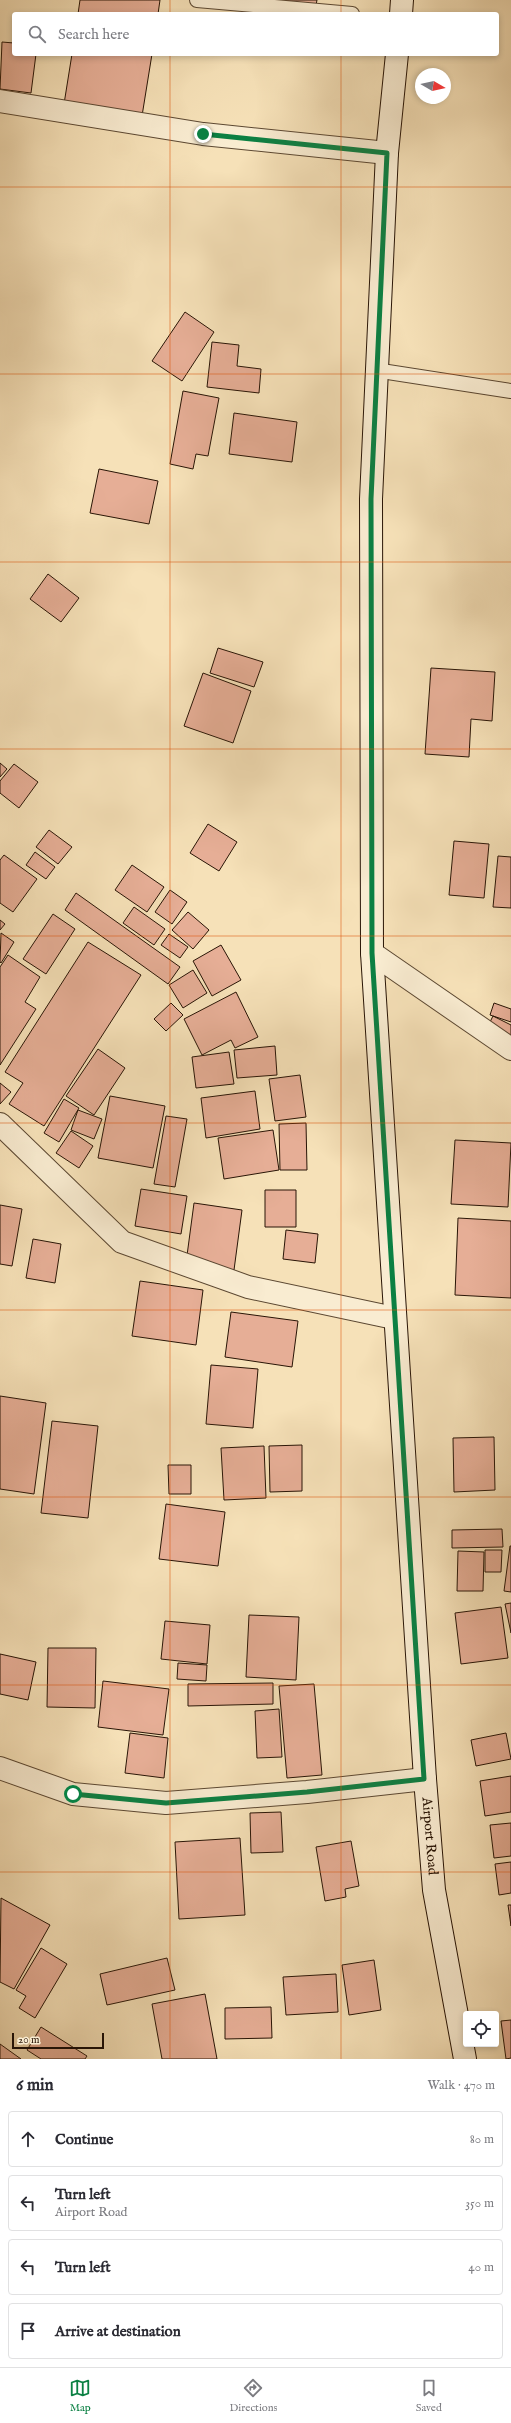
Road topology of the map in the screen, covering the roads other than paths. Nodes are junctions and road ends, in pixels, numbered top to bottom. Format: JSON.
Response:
{"nodes":[{"id":1,"x":197,"y":0,"type":"edge"},
{"id":2,"x":402,"y":0,"type":"edge"},
{"id":3,"x":330,"y":12,"type":"edge"},
{"id":4,"x":401,"y":12,"type":"edge"},
{"id":5,"x":397,"y":56,"type":"edge"},
{"id":6,"x":0,"y":101,"type":"edge"},
{"id":7,"x":387,"y":153,"type":"junction"},
{"id":8,"x":376,"y":370,"type":"junction"},
{"id":9,"x":511,"y":391,"type":"edge"},
{"id":10,"x":372,"y":953,"type":"junction"},
{"id":11,"x":511,"y":1049,"type":"edge"},
{"id":12,"x":0,"y":1124,"type":"edge"},
{"id":13,"x":394,"y":1318,"type":"junction"},
{"id":14,"x":0,"y":1768,"type":"edge"},
{"id":15,"x":424,"y":1779,"type":"junction"},
{"id":16,"x":465,"y":2059,"type":"edge"}],
"edges":[{"from":1,"to":3,"type":"lane"},
{"from":2,"to":4,"type":"main road"},
{"from":5,"to":7,"type":"main road","name":"Airport Road"},
{"from":6,"to":7,"type":"main road"},
{"from":7,"to":8,"type":"main road","name":"Airport Road"},
{"from":8,"to":9,"type":"lane"},
{"from":8,"to":10,"type":"main road","name":"Airport Road"},
{"from":10,"to":11,"type":"main road"},
{"from":10,"to":13,"type":"main road","name":"Airport Road"},
{"from":12,"to":13,"type":"main road"},
{"from":13,"to":15,"type":"main road","name":"Airport Road"},
{"from":14,"to":15,"type":"main road"},
{"from":15,"to":16,"type":"main road","name":"Airport Road"}]}
